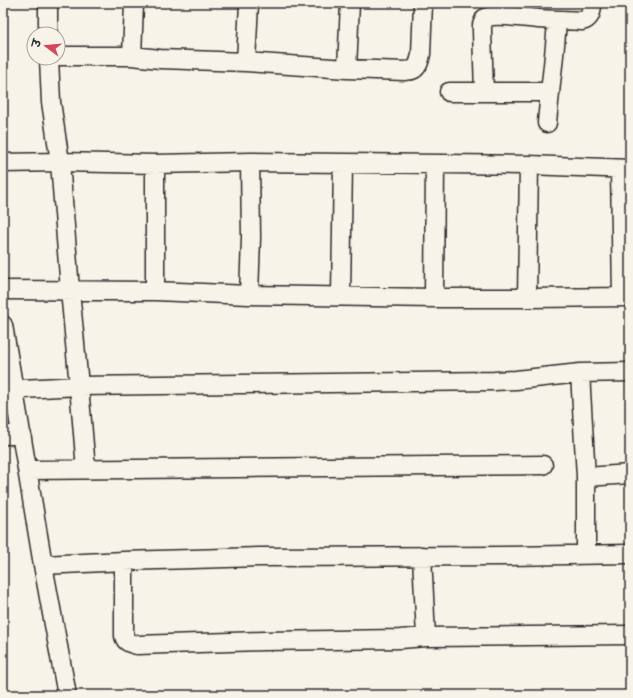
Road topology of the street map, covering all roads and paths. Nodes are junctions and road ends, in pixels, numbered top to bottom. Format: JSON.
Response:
{"nodes":[{"id":1,"x":48,"y":3,"type":"edge"},
{"id":2,"x":134,"y":3,"type":"edge"},
{"id":3,"x":249,"y":3,"type":"edge"},
{"id":4,"x":350,"y":3,"type":"edge"},
{"id":5,"x":423,"y":3,"type":"edge"},
{"id":6,"x":592,"y":3,"type":"edge"},
{"id":7,"x":508,"y":10,"type":"edge"},
{"id":8,"x":557,"y":20,"type":"junction"},
{"id":9,"x":48,"y":26,"type":"edge"},
{"id":10,"x":66,"y":56,"type":"edge"},
{"id":11,"x":132,"y":56,"type":"junction"},
{"id":12,"x":246,"y":62,"type":"junction"},
{"id":13,"x":49,"y":66,"type":"edge"},
{"id":14,"x":347,"y":69,"type":"junction"},
{"id":15,"x":449,"y":92,"type":"dead end"},
{"id":16,"x":484,"y":92,"type":"junction"},
{"id":17,"x":550,"y":92,"type":"junction"},
{"id":18,"x":547,"y":123,"type":"dead end"},
{"id":19,"x":60,"y":162,"type":"junction"},
{"id":20,"x":250,"y":162,"type":"junction"},
{"id":21,"x":343,"y":163,"type":"junction"},
{"id":22,"x":3,"y":164,"type":"edge"},
{"id":23,"x":155,"y":164,"type":"junction"},
{"id":24,"x":435,"y":164,"type":"junction"},
{"id":25,"x":529,"y":165,"type":"junction"},
{"id":26,"x":625,"y":169,"type":"edge"},
{"id":27,"x":3,"y":290,"type":"edge"},
{"id":28,"x":70,"y":290,"type":"junction"},
{"id":29,"x":155,"y":291,"type":"junction"},
{"id":30,"x":248,"y":295,"type":"junction"},
{"id":31,"x":341,"y":296,"type":"junction"},
{"id":32,"x":626,"y":297,"type":"edge"},
{"id":33,"x":434,"y":298,"type":"junction"},
{"id":34,"x":526,"y":298,"type":"junction"},
{"id":35,"x":3,"y":329,"type":"edge"},
{"id":36,"x":630,"y":372,"type":"edge"},
{"id":37,"x":580,"y":373,"type":"junction"},
{"id":38,"x":80,"y":386,"type":"junction"},
{"id":39,"x":8,"y":390,"type":"edge"},
{"id":40,"x":3,"y":435,"type":"edge"},
{"id":41,"x":22,"y":435,"type":"junction"},
{"id":42,"x":543,"y":465,"type":"dead end"},
{"id":43,"x":86,"y":469,"type":"junction"},
{"id":44,"x":28,"y":470,"type":"junction"},
{"id":45,"x":630,"y":474,"type":"edge"},
{"id":46,"x":586,"y":477,"type":"junction"},
{"id":47,"x":586,"y":554,"type":"junction"},
{"id":48,"x":630,"y":554,"type":"edge"},
{"id":49,"x":422,"y":556,"type":"junction"},
{"id":50,"x":124,"y":561,"type":"junction"},
{"id":51,"x":43,"y":565,"type":"junction"},
{"id":52,"x":630,"y":635,"type":"edge"},
{"id":53,"x":426,"y":637,"type":"junction"},
{"id":54,"x":66,"y":695,"type":"edge"}],
"edges":[{"from":1,"to":9,"type":"street"},
{"from":2,"to":11,"type":"street"},
{"from":3,"to":12,"type":"street"},
{"from":4,"to":14,"type":"street"},
{"from":5,"to":14,"type":"street"},
{"from":6,"to":8,"type":"street"},
{"from":7,"to":8,"type":"street"},
{"from":7,"to":16,"type":"street"},
{"from":8,"to":17,"type":"street"},
{"from":10,"to":11,"type":"street"},
{"from":11,"to":12,"type":"street"},
{"from":12,"to":14,"type":"street"},
{"from":13,"to":19,"type":"street"},
{"from":15,"to":16,"type":"street"},
{"from":16,"to":17,"type":"street"},
{"from":17,"to":18,"type":"street"},
{"from":19,"to":22,"type":"street"},
{"from":19,"to":23,"type":"street"},
{"from":19,"to":28,"type":"street"},
{"from":20,"to":21,"type":"street"},
{"from":20,"to":23,"type":"street"},
{"from":20,"to":30,"type":"street"},
{"from":21,"to":24,"type":"street"},
{"from":21,"to":31,"type":"street"},
{"from":23,"to":29,"type":"street"},
{"from":24,"to":25,"type":"street"},
{"from":24,"to":33,"type":"street"},
{"from":25,"to":26,"type":"street"},
{"from":25,"to":34,"type":"street"},
{"from":26,"to":32,"type":"street"},
{"from":27,"to":28,"type":"street"},
{"from":28,"to":29,"type":"street"},
{"from":28,"to":38,"type":"street"},
{"from":29,"to":30,"type":"street"},
{"from":30,"to":31,"type":"street"},
{"from":31,"to":33,"type":"street"},
{"from":32,"to":34,"type":"street"},
{"from":33,"to":34,"type":"street"},
{"from":35,"to":39,"type":"street"},
{"from":36,"to":37,"type":"street"},
{"from":37,"to":38,"type":"street"},
{"from":37,"to":46,"type":"street"},
{"from":38,"to":39,"type":"street"},
{"from":38,"to":43,"type":"street"},
{"from":39,"to":41,"type":"street"},
{"from":40,"to":41,"type":"street"},
{"from":41,"to":44,"type":"street"},
{"from":42,"to":43,"type":"street"},
{"from":43,"to":44,"type":"street"},
{"from":44,"to":51,"type":"street"},
{"from":45,"to":46,"type":"street"},
{"from":46,"to":47,"type":"street"},
{"from":47,"to":48,"type":"street"},
{"from":47,"to":49,"type":"street"},
{"from":49,"to":50,"type":"street"},
{"from":49,"to":53,"type":"street"},
{"from":50,"to":51,"type":"street"},
{"from":50,"to":53,"type":"street"},
{"from":51,"to":54,"type":"street"},
{"from":52,"to":53,"type":"street"}]}
